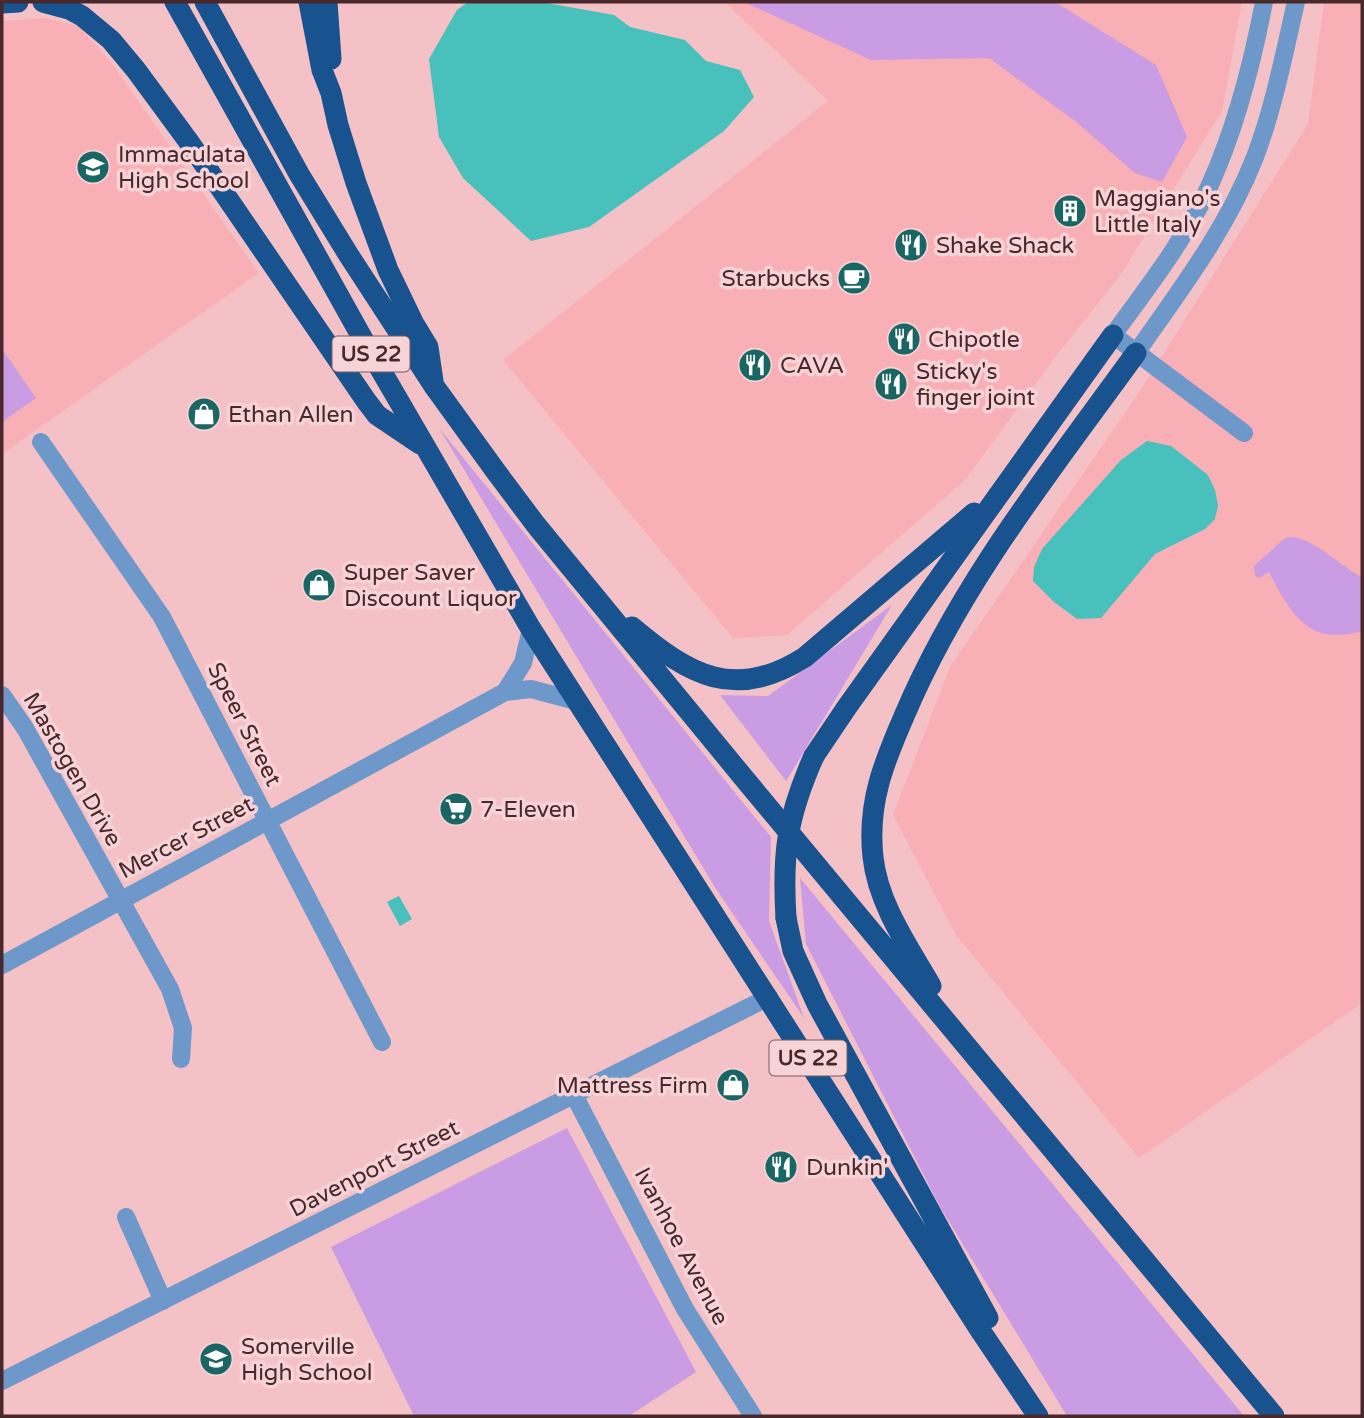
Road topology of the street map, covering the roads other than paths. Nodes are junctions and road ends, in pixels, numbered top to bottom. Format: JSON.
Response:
{"nodes":[{"id":1,"x":18,"y":2,"type":"edge"},
{"id":2,"x":43,"y":2,"type":"edge"},
{"id":3,"x":175,"y":2,"type":"edge"},
{"id":4,"x":205,"y":2,"type":"edge"},
{"id":5,"x":309,"y":2,"type":"edge"},
{"id":6,"x":327,"y":2,"type":"edge"},
{"id":7,"x":1264,"y":2,"type":"edge"},
{"id":8,"x":1296,"y":2,"type":"edge"},
{"id":9,"x":2,"y":3,"type":"edge"},
{"id":10,"x":331,"y":93,"type":"junction"},
{"id":11,"x":1113,"y":335,"type":"junction"},
{"id":12,"x":1136,"y":353,"type":"junction"},
{"id":13,"x":434,"y":386,"type":"junction"},
{"id":14,"x":1244,"y":433,"type":"dead end"},
{"id":15,"x":41,"y":442,"type":"dead end"},
{"id":16,"x":425,"y":447,"type":"junction"},
{"id":17,"x":1004,"y":485,"type":"junction"},
{"id":18,"x":593,"y":594,"type":"junction"},
{"id":19,"x":531,"y":629,"type":"junction"},
{"id":20,"x":506,"y":692,"type":"junction"},
{"id":21,"x":2,"y":695,"type":"edge"},
{"id":22,"x":576,"y":701,"type":"junction"},
{"id":23,"x":268,"y":820,"type":"junction"},
{"id":24,"x":120,"y":901,"type":"junction"},
{"id":25,"x":2,"y":965,"type":"edge"},
{"id":26,"x":769,"y":997,"type":"junction"},
{"id":27,"x":960,"y":1037,"type":"junction"},
{"id":28,"x":382,"y":1042,"type":"dead end"},
{"id":29,"x":181,"y":1059,"type":"dead end"},
{"id":30,"x":574,"y":1095,"type":"junction"},
{"id":31,"x":126,"y":1217,"type":"dead end"},
{"id":32,"x":163,"y":1301,"type":"junction"},
{"id":33,"x":2,"y":1381,"type":"edge"},
{"id":34,"x":753,"y":1416,"type":"edge"},
{"id":35,"x":1038,"y":1416,"type":"edge"},
{"id":36,"x":1045,"y":1416,"type":"edge"},
{"id":37,"x":1274,"y":1416,"type":"edge"}],
"edges":[{"from":1,"to":9,"type":"highway"},
{"from":2,"to":16,"type":"highway"},
{"from":3,"to":16,"type":"highway","number":"US 22"},
{"from":4,"to":13,"type":"highway","number":"US 22"},
{"from":5,"to":10,"type":"highway"},
{"from":6,"to":10,"type":"highway"},
{"from":7,"to":11,"type":"street"},
{"from":8,"to":12,"type":"street"},
{"from":10,"to":13,"type":"highway"},
{"from":11,"to":12,"type":"street"},
{"from":11,"to":17,"type":"highway"},
{"from":12,"to":14,"type":"street"},
{"from":12,"to":27,"type":"highway"},
{"from":13,"to":18,"type":"highway","number":"US 22"},
{"from":15,"to":23,"type":"street","name":"Speer Street"},
{"from":16,"to":19,"type":"highway","number":"US 22"},
{"from":17,"to":18,"type":"highway"},
{"from":17,"to":36,"type":"highway","bridge":true},
{"from":18,"to":27,"type":"highway","number":"US 22"},
{"from":19,"to":20,"type":"street"},
{"from":19,"to":22,"type":"highway","number":"US 22"},
{"from":20,"to":22,"type":"street","name":"Mercer Street"},
{"from":20,"to":23,"type":"street","name":"Mercer Street"},
{"from":21,"to":24,"type":"street","name":"Mastogen Drive"},
{"from":22,"to":26,"type":"highway","number":"US 22"},
{"from":23,"to":24,"type":"street","name":"Mercer Street"},
{"from":23,"to":28,"type":"street","name":"Speer Street"},
{"from":24,"to":25,"type":"street","name":"Mercer Street"},
{"from":24,"to":29,"type":"street","name":"Mastogen Drive"},
{"from":26,"to":30,"type":"street","name":"Davenport Street"},
{"from":26,"to":35,"type":"highway","number":"US 22"},
{"from":27,"to":37,"type":"highway","number":"US 22"},
{"from":30,"to":32,"type":"street","name":"Davenport Street"},
{"from":30,"to":34,"type":"street","name":"Ivanhoe Avenue"},
{"from":31,"to":32,"type":"street"},
{"from":32,"to":33,"type":"street","name":"Davenport Street"}]}
